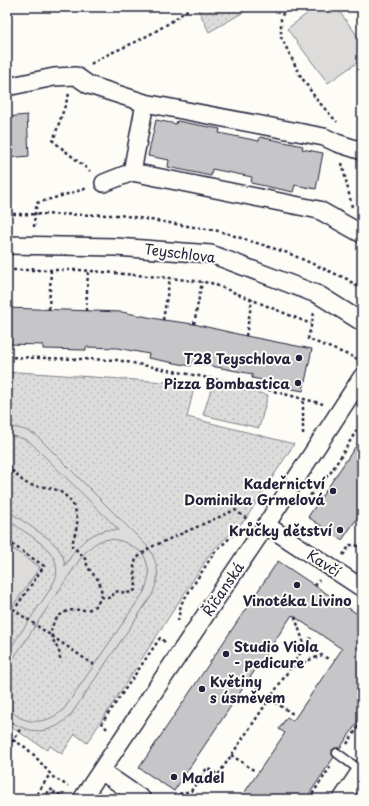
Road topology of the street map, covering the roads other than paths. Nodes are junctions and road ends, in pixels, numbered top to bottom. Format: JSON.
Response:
{"nodes":[{"id":1,"x":7,"y":87,"type":"edge"},
{"id":2,"x":145,"y":103,"type":"junction"},
{"id":3,"x":362,"y":151,"type":"edge"},
{"id":4,"x":132,"y":172,"type":"junction"},
{"id":5,"x":104,"y":183,"type":"road end"},
{"id":6,"x":360,"y":233,"type":"edge"},
{"id":7,"x":7,"y":245,"type":"edge"},
{"id":8,"x":362,"y":322,"type":"edge"},
{"id":9,"x":362,"y":377,"type":"edge"},
{"id":10,"x":266,"y":525,"type":"junction"},
{"id":11,"x":362,"y":588,"type":"edge"},
{"id":12,"x":336,"y":753,"type":"dead end"},
{"id":13,"x":362,"y":770,"type":"edge"},
{"id":14,"x":101,"y":771,"type":"junction"},
{"id":15,"x":82,"y":799,"type":"edge"},
{"id":16,"x":142,"y":799,"type":"edge"},
{"id":17,"x":342,"y":799,"type":"edge"}],
"edges":[{"from":1,"to":2,"type":"street"},
{"from":2,"to":3,"type":"street"},
{"from":2,"to":4,"type":"street"},
{"from":4,"to":5,"type":"street"},
{"from":4,"to":6,"type":"street"},
{"from":7,"to":8,"type":"street","name":"Teyschlova"},
{"from":9,"to":10,"type":"street","name":"Říčanská"},
{"from":10,"to":11,"type":"street","name":"Kavčí"},
{"from":10,"to":14,"type":"street","name":"Říčanská"},
{"from":12,"to":13,"type":"lane"},
{"from":13,"to":17,"type":"street"},
{"from":14,"to":15,"type":"street","name":"Říčanská"},
{"from":14,"to":16,"type":"street"}]}
